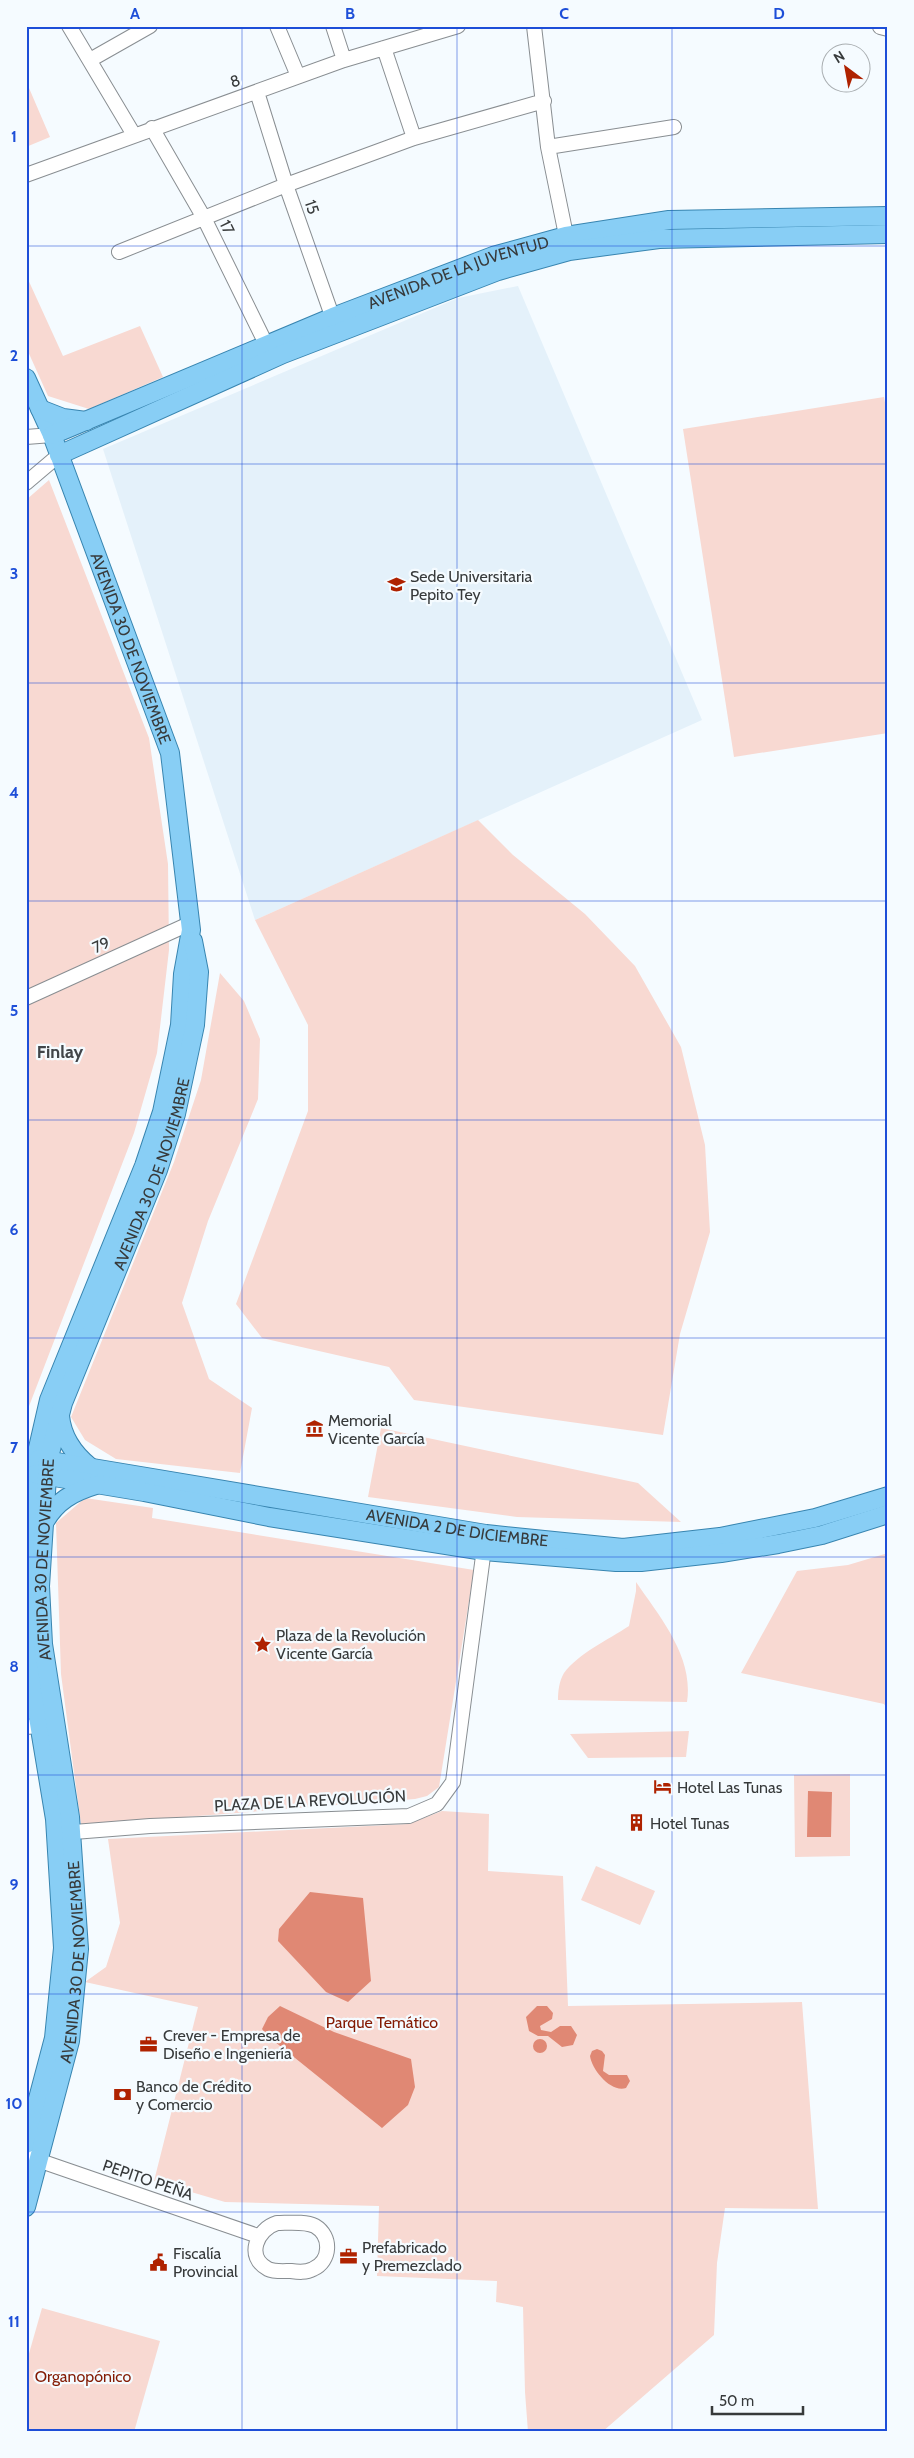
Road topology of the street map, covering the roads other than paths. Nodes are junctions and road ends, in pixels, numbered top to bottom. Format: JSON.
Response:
{"nodes":[{"id":1,"x":69,"y":26,"type":"edge"},
{"id":2,"x":150,"y":26,"type":"edge"},
{"id":3,"x":278,"y":26,"type":"edge"},
{"id":4,"x":333,"y":26,"type":"edge"},
{"id":5,"x":458,"y":26,"type":"edge"},
{"id":6,"x":534,"y":26,"type":"edge"},
{"id":7,"x":880,"y":27,"type":"edge"},
{"id":8,"x":437,"y":29,"type":"edge"},
{"id":9,"x":888,"y":29,"type":"edge"},
{"id":10,"x":384,"y":48,"type":"junction"},
{"id":11,"x":90,"y":60,"type":"junction"},
{"id":12,"x":344,"y":60,"type":"junction"},
{"id":13,"x":298,"y":76,"type":"junction"},
{"id":14,"x":257,"y":92,"type":"junction"},
{"id":15,"x":544,"y":101,"type":"junction"},
{"id":16,"x":152,"y":128,"type":"junction"},
{"id":17,"x":674,"y":128,"type":"dead end"},
{"id":18,"x":134,"y":134,"type":"junction"},
{"id":19,"x":414,"y":138,"type":"junction"},
{"id":20,"x":548,"y":147,"type":"junction"},
{"id":21,"x":26,"y":175,"type":"edge"},
{"id":22,"x":286,"y":185,"type":"junction"},
{"id":23,"x":888,"y":216,"type":"edge"},
{"id":24,"x":204,"y":218,"type":"junction"},
{"id":25,"x":888,"y":234,"type":"edge"},
{"id":26,"x":567,"y":244,"type":"junction"},
{"id":27,"x":119,"y":252,"type":"dead end"},
{"id":28,"x":335,"y":325,"type":"junction"},
{"id":29,"x":266,"y":344,"type":"junction"},
{"id":30,"x":26,"y":378,"type":"edge"},
{"id":31,"x":40,"y":409,"type":"junction"},
{"id":32,"x":87,"y":422,"type":"junction"},
{"id":33,"x":52,"y":436,"type":"junction"},
{"id":34,"x":26,"y":437,"type":"edge"},
{"id":35,"x":81,"y":445,"type":"junction"},
{"id":36,"x":59,"y":455,"type":"junction"},
{"id":37,"x":68,"y":480,"type":"junction"},
{"id":38,"x":26,"y":483,"type":"edge"},
{"id":39,"x":191,"y":927,"type":"junction"},
{"id":40,"x":26,"y":998,"type":"edge"},
{"id":41,"x":52,"y":1416,"type":"junction"},
{"id":42,"x":26,"y":1434,"type":"edge"},
{"id":43,"x":36,"y":1467,"type":"edge"},
{"id":44,"x":90,"y":1467,"type":"junction"},
{"id":45,"x":99,"y":1484,"type":"junction"},
{"id":46,"x":888,"y":1496,"type":"edge"},
{"id":47,"x":888,"y":1514,"type":"edge"},
{"id":48,"x":33,"y":1518,"type":"edge"},
{"id":49,"x":485,"y":1542,"type":"junction"},
{"id":50,"x":41,"y":1726,"type":"edge"},
{"id":51,"x":63,"y":1833,"type":"junction"},
{"id":52,"x":26,"y":2144,"type":"edge"},
{"id":53,"x":33,"y":2159,"type":"edge"},
{"id":54,"x":26,"y":2207,"type":"edge"},
{"id":55,"x":258,"y":2236,"type":"junction"}],
"edges":[{"from":1,"to":11,"type":"street"},
{"from":2,"to":11,"type":"street"},
{"from":3,"to":13,"type":"street"},
{"from":4,"to":12,"type":"street"},
{"from":5,"to":8,"type":"street","name":"8"},
{"from":6,"to":15,"type":"street"},
{"from":7,"to":9,"type":"street"},
{"from":8,"to":10,"type":"street","name":"8"},
{"from":10,"to":12,"type":"street","name":"8"},
{"from":10,"to":19,"type":"street"},
{"from":11,"to":18,"type":"street"},
{"from":12,"to":13,"type":"street","name":"8"},
{"from":13,"to":14,"type":"street","name":"8"},
{"from":14,"to":16,"type":"street","name":"8"},
{"from":14,"to":22,"type":"street","name":"15"},
{"from":15,"to":19,"type":"street"},
{"from":15,"to":20,"type":"street"},
{"from":16,"to":18,"type":"street","name":"8"},
{"from":16,"to":24,"type":"street","name":"17"},
{"from":17,"to":20,"type":"street"},
{"from":18,"to":21,"type":"street","name":"8"},
{"from":19,"to":22,"type":"street"},
{"from":20,"to":26,"type":"street"},
{"from":22,"to":24,"type":"street"},
{"from":22,"to":28,"type":"street","name":"15"},
{"from":23,"to":26,"type":"main road","name":"AVENIDA DE LA JUVENTUD"},
{"from":24,"to":27,"type":"street"},
{"from":24,"to":29,"type":"street","name":"17"},
{"from":25,"to":26,"type":"main road","name":"AVENIDA DE LA JUVENTUD"},
{"from":26,"to":28,"type":"main road","name":"AVENIDA DE LA JUVENTUD"},
{"from":28,"to":29,"type":"main road","name":"AVENIDA DE LA JUVENTUD"},
{"from":28,"to":35,"type":"main road","name":"AVENIDA DE LA JUVENTUD"},
{"from":29,"to":32,"type":"main road","name":"AVENIDA DE LA JUVENTUD"},
{"from":30,"to":31,"type":"main road","name":"AVENIDA 30 DE NOVIEMBRE"},
{"from":31,"to":32,"type":"main road"},
{"from":31,"to":33,"type":"main road","name":"AVENIDA 30 DE NOVIEMBRE"},
{"from":32,"to":33,"type":"main road","name":"AVENIDA DE LA JUVENTUD"},
{"from":33,"to":34,"type":"street"},
{"from":33,"to":36,"type":"main road","name":"AVENIDA 30 DE NOVIEMBRE"},
{"from":35,"to":36,"type":"main road","name":"AVENIDA DE LA JUVENTUD"},
{"from":35,"to":37,"type":"main road"},
{"from":36,"to":37,"type":"main road","name":"AVENIDA 30 DE NOVIEMBRE"},
{"from":36,"to":38,"type":"street"},
{"from":37,"to":39,"type":"main road","name":"AVENIDA 30 DE NOVIEMBRE"},
{"from":39,"to":40,"type":"street","name":"79"},
{"from":39,"to":41,"type":"main road","name":"AVENIDA 30 DE NOVIEMBRE"},
{"from":41,"to":42,"type":"main road"},
{"from":41,"to":43,"type":"main road","name":"AVENIDA 30 DE NOVIEMBRE"},
{"from":41,"to":44,"type":"main road"},
{"from":43,"to":44,"type":"main road","name":"AVENIDA 2 DE DICIEMBRE"},
{"from":43,"to":45,"type":"main road","name":"AVENIDA 2 DE DICIEMBRE"},
{"from":43,"to":48,"type":"main road","name":"AVENIDA 30 DE NOVIEMBRE"},
{"from":44,"to":49,"type":"main road","name":"AVENIDA 2 DE DICIEMBRE"},
{"from":45,"to":48,"type":"main road"},
{"from":45,"to":49,"type":"main road","name":"AVENIDA 2 DE DICIEMBRE"},
{"from":46,"to":49,"type":"main road","name":"AVENIDA 2 DE DICIEMBRE"},
{"from":47,"to":49,"type":"main road","name":"AVENIDA 2 DE DICIEMBRE"},
{"from":48,"to":50,"type":"main road","name":"AVENIDA 30 DE NOVIEMBRE"},
{"from":49,"to":51,"type":"street","name":"PLAZA DE LA REVOLUCIÓN"},
{"from":50,"to":51,"type":"main road","name":"AVENIDA 30 DE NOVIEMBRE"},
{"from":51,"to":52,"type":"main road","name":"AVENIDA 30 DE NOVIEMBRE"},
{"from":51,"to":53,"type":"main road","name":"AVENIDA 30 DE NOVIEMBRE"},
{"from":53,"to":54,"type":"main road","name":"AVENIDA 30 DE NOVIEMBRE"},
{"from":53,"to":55,"type":"street","name":"PEPITO PEÑA"},
{"from":55,"to":55,"type":"street"}]}
